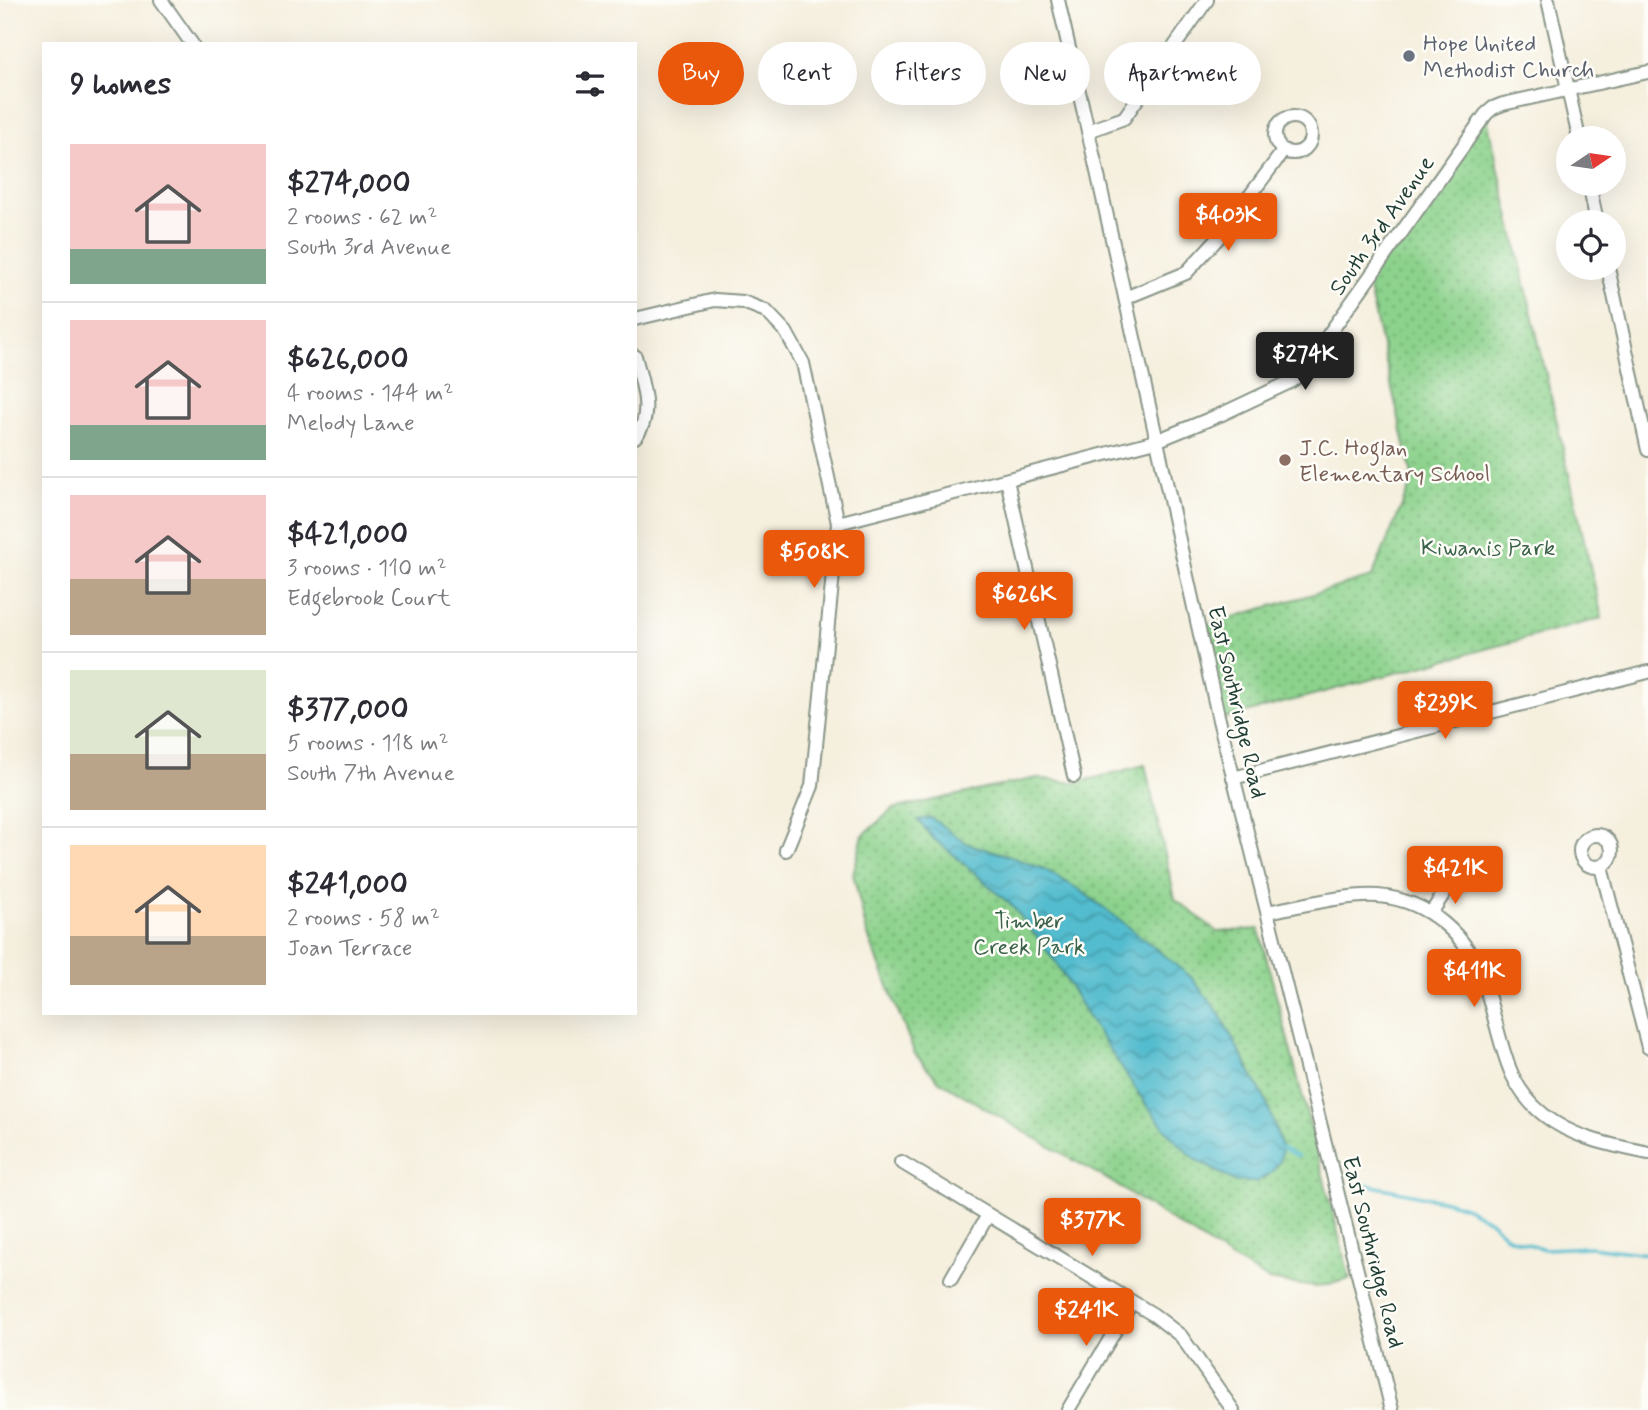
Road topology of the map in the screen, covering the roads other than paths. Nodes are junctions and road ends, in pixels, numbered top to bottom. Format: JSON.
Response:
{"nodes":[{"id":1,"x":161,"y":0,"type":"edge"},
{"id":2,"x":1058,"y":0,"type":"edge"},
{"id":3,"x":1207,"y":0,"type":"edge"},
{"id":4,"x":1548,"y":0,"type":"edge"},
{"id":5,"x":191,"y":42,"type":"edge"},
{"id":6,"x":1648,"y":72,"type":"edge"},
{"id":7,"x":1568,"y":91,"type":"junction"},
{"id":8,"x":1576,"y":126,"type":"edge"},
{"id":9,"x":1088,"y":131,"type":"junction"},
{"id":10,"x":1284,"y":150,"type":"dead end"},
{"id":11,"x":1611,"y":280,"type":"edge"},
{"id":12,"x":1125,"y":298,"type":"junction"},
{"id":13,"x":637,"y":320,"type":"edge"},
{"id":14,"x":637,"y":365,"type":"edge"},
{"id":15,"x":637,"y":435,"type":"edge"},
{"id":16,"x":1156,"y":442,"type":"junction"},
{"id":17,"x":1648,"y":450,"type":"edge"},
{"id":18,"x":1007,"y":480,"type":"junction"},
{"id":19,"x":838,"y":523,"type":"junction"},
{"id":20,"x":1648,"y":672,"type":"edge"},
{"id":21,"x":1074,"y":776,"type":"dead end"},
{"id":22,"x":1233,"y":778,"type":"junction"},
{"id":23,"x":786,"y":850,"type":"dead end"},
{"id":24,"x":1601,"y":867,"type":"dead end"},
{"id":25,"x":1452,"y":881,"type":"dead end"},
{"id":26,"x":1268,"y":912,"type":"junction"},
{"id":27,"x":1431,"y":913,"type":"junction"},
{"id":28,"x":1648,"y":1048,"type":"edge"},
{"id":29,"x":1648,"y":1153,"type":"edge"},
{"id":30,"x":901,"y":1162,"type":"dead end"},
{"id":31,"x":988,"y":1215,"type":"junction"},
{"id":32,"x":951,"y":1279,"type":"dead end"},
{"id":33,"x":1132,"y":1302,"type":"junction"},
{"id":34,"x":1068,"y":1410,"type":"edge"},
{"id":35,"x":1233,"y":1410,"type":"edge"},
{"id":36,"x":1392,"y":1410,"type":"edge"}],
"edges":[{"from":1,"to":5,"type":"street"},
{"from":2,"to":9,"type":"street","name":"East Southridge Road"},
{"from":3,"to":9,"type":"street"},
{"from":4,"to":7,"type":"street"},
{"from":6,"to":7,"type":"street","name":"South 3rd Avenue"},
{"from":7,"to":8,"type":"street"},
{"from":7,"to":16,"type":"street","name":"South 3rd Avenue"},
{"from":9,"to":12,"type":"street","name":"East Southridge Road"},
{"from":10,"to":12,"type":"street"},
{"from":11,"to":17,"type":"street"},
{"from":12,"to":16,"type":"street","name":"East Southridge Road"},
{"from":13,"to":19,"type":"street"},
{"from":14,"to":15,"type":"street"},
{"from":16,"to":18,"type":"street","name":"South 3rd Avenue"},
{"from":16,"to":22,"type":"street","name":"East Southridge Road"},
{"from":18,"to":19,"type":"street","name":"South 3rd Avenue"},
{"from":18,"to":21,"type":"street"},
{"from":19,"to":23,"type":"street"},
{"from":20,"to":22,"type":"street"},
{"from":22,"to":26,"type":"street","name":"East Southridge Road"},
{"from":24,"to":28,"type":"street"},
{"from":25,"to":27,"type":"street"},
{"from":26,"to":27,"type":"street"},
{"from":26,"to":36,"type":"street","name":"East Southridge Road"},
{"from":27,"to":29,"type":"street"},
{"from":30,"to":31,"type":"street"},
{"from":31,"to":32,"type":"street"},
{"from":31,"to":33,"type":"street"},
{"from":33,"to":34,"type":"street"},
{"from":33,"to":35,"type":"street"}]}
